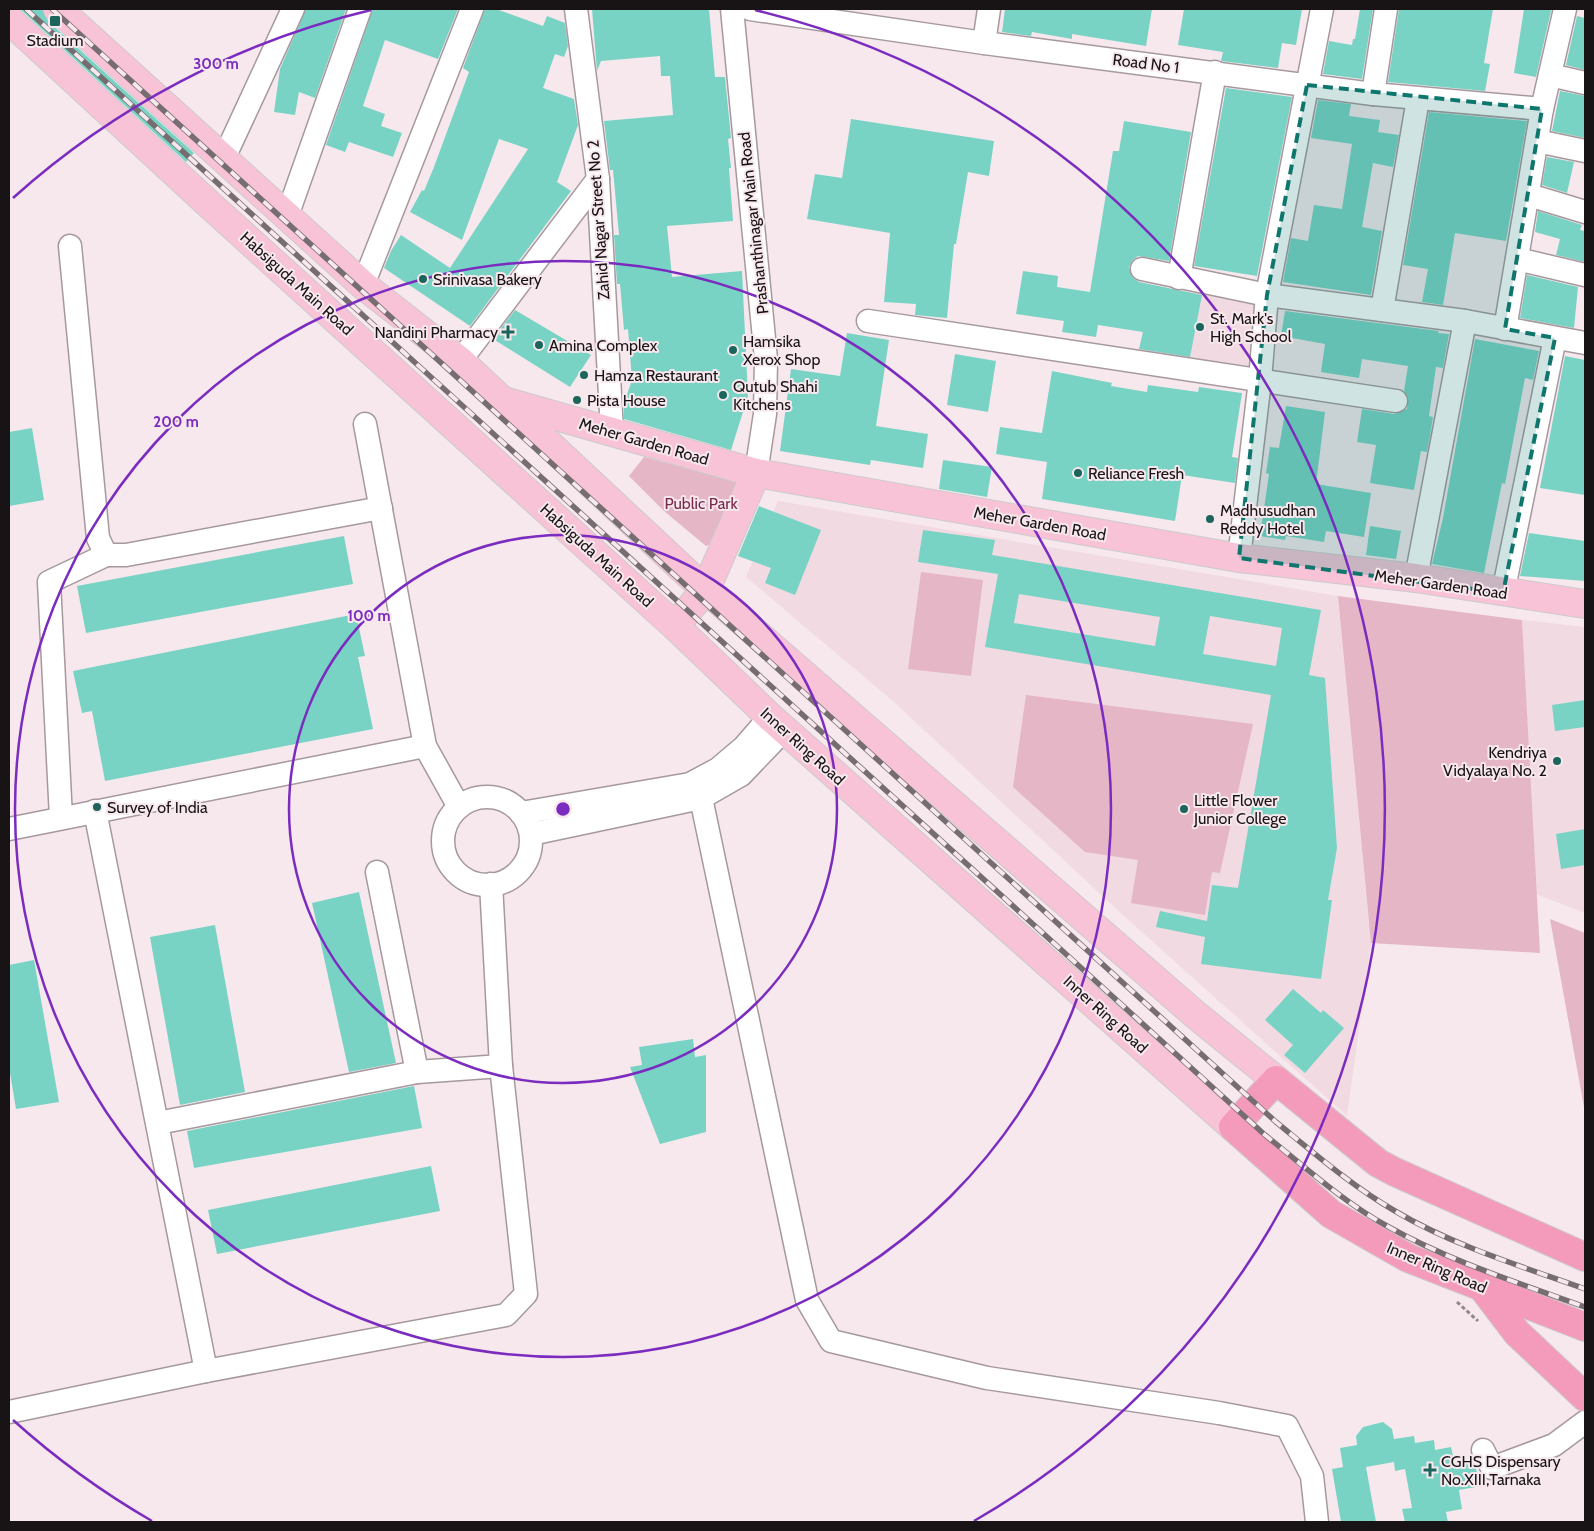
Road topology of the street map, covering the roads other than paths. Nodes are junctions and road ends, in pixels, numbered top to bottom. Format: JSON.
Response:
{"nodes":[{"id":1,"x":58,"y":9,"type":"edge"},
{"id":2,"x":293,"y":9,"type":"edge"},
{"id":3,"x":360,"y":9,"type":"edge"},
{"id":4,"x":472,"y":9,"type":"edge"},
{"id":5,"x":576,"y":9,"type":"edge"},
{"id":6,"x":732,"y":9,"type":"edge"},
{"id":7,"x":750,"y":9,"type":"edge"},
{"id":8,"x":989,"y":9,"type":"edge"},
{"id":9,"x":1322,"y":9,"type":"edge"},
{"id":10,"x":1386,"y":9,"type":"edge"},
{"id":11,"x":1565,"y":9,"type":"edge"},
{"id":12,"x":9,"y":20,"type":"edge"},
{"id":13,"x":984,"y":43,"type":"junction"},
{"id":14,"x":1215,"y":72,"type":"junction"},
{"id":15,"x":1550,"y":75,"type":"junction"},
{"id":16,"x":1585,"y":83,"type":"edge"},
{"id":17,"x":1306,"y":85,"type":"junction"},
{"id":18,"x":1373,"y":94,"type":"junction"},
{"id":19,"x":1418,"y":99,"type":"junction"},
{"id":20,"x":1542,"y":109,"type":"junction"},
{"id":21,"x":1538,"y":141,"type":"junction"},
{"id":22,"x":1585,"y":151,"type":"edge"},
{"id":23,"x":224,"y":158,"type":"junction"},
{"id":24,"x":598,"y":179,"type":"junction"},
{"id":25,"x":1528,"y":194,"type":"junction"},
{"id":26,"x":1585,"y":212,"type":"edge"},
{"id":27,"x":288,"y":216,"type":"junction"},
{"id":28,"x":70,"y":246,"type":"dead end"},
{"id":29,"x":1516,"y":259,"type":"junction"},
{"id":30,"x":1142,"y":269,"type":"dead end"},
{"id":31,"x":1585,"y":275,"type":"edge"},
{"id":32,"x":1180,"y":278,"type":"junction"},
{"id":33,"x":363,"y":285,"type":"junction"},
{"id":34,"x":1267,"y":295,"type":"junction"},
{"id":35,"x":1382,"y":310,"type":"junction"},
{"id":36,"x":868,"y":321,"type":"dead end"},
{"id":37,"x":1465,"y":321,"type":"junction"},
{"id":38,"x":1505,"y":329,"type":"junction"},
{"id":39,"x":1555,"y":338,"type":"junction"},
{"id":40,"x":1585,"y":343,"type":"edge"},
{"id":41,"x":460,"y":361,"type":"junction"},
{"id":42,"x":1260,"y":380,"type":"junction"},
{"id":43,"x":504,"y":401,"type":"junction"},
{"id":44,"x":1396,"y":401,"type":"dead end"},
{"id":45,"x":365,"y":424,"type":"dead end"},
{"id":46,"x":612,"y":431,"type":"junction"},
{"id":47,"x":756,"y":473,"type":"junction"},
{"id":48,"x":381,"y":508,"type":"junction"},
{"id":49,"x":106,"y":555,"type":"junction"},
{"id":50,"x":1239,"y":558,"type":"junction"},
{"id":51,"x":1416,"y":578,"type":"junction"},
{"id":52,"x":706,"y":589,"type":"junction"},
{"id":53,"x":1503,"y":593,"type":"junction"},
{"id":54,"x":1585,"y":604,"type":"edge"},
{"id":55,"x":675,"y":626,"type":"junction"},
{"id":56,"x":777,"y":723,"type":"junction"},
{"id":57,"x":425,"y":746,"type":"junction"},
{"id":58,"x":698,"y":790,"type":"junction"},
{"id":59,"x":459,"y":807,"type":"junction"},
{"id":60,"x":95,"y":812,"type":"junction"},
{"id":61,"x":521,"y":814,"type":"junction"},
{"id":62,"x":61,"y":818,"type":"junction"},
{"id":63,"x":9,"y":829,"type":"edge"},
{"id":64,"x":531,"y":834,"type":"junction"},
{"id":65,"x":377,"y":872,"type":"dead end"},
{"id":66,"x":491,"y":884,"type":"junction"},
{"id":67,"x":501,"y":1066,"type":"junction"},
{"id":68,"x":418,"y":1072,"type":"junction"},
{"id":69,"x":1276,"y":1080,"type":"junction"},
{"id":70,"x":158,"y":1123,"type":"junction"},
{"id":71,"x":1233,"y":1127,"type":"junction"},
{"id":72,"x":1585,"y":1257,"type":"edge"},
{"id":73,"x":1482,"y":1287,"type":"junction"},
{"id":74,"x":1585,"y":1327,"type":"edge"},
{"id":75,"x":206,"y":1371,"type":"junction"},
{"id":76,"x":1585,"y":1397,"type":"edge"},
{"id":77,"x":9,"y":1412,"type":"edge"},
{"id":78,"x":1585,"y":1422,"type":"edge"},
{"id":79,"x":1487,"y":1459,"type":"dead end"},
{"id":80,"x":1317,"y":1522,"type":"edge"}],
"edges":[{"from":1,"to":23,"type":"main road"},
{"from":2,"to":23,"type":"street"},
{"from":3,"to":27,"type":"street"},
{"from":4,"to":33,"type":"street"},
{"from":5,"to":24,"type":"street","name":"Zahid Nagar Street No 2"},
{"from":6,"to":47,"type":"street","name":"Prashanthinagar Main Road"},
{"from":7,"to":13,"type":"street","name":"Road No 1"},
{"from":8,"to":13,"type":"street"},
{"from":9,"to":17,"type":"street"},
{"from":10,"to":18,"type":"street"},
{"from":11,"to":15,"type":"street"},
{"from":12,"to":55,"type":"main road","name":"Habsiguda Main Road"},
{"from":13,"to":14,"type":"street","name":"Road No 1"},
{"from":14,"to":17,"type":"street","name":"Road No 1"},
{"from":14,"to":32,"type":"street"},
{"from":15,"to":16,"type":"street"},
{"from":15,"to":20,"type":"street"},
{"from":17,"to":18,"type":"street","name":"Road No 1"},
{"from":17,"to":34,"type":"street"},
{"from":18,"to":19,"type":"street","name":"Road No 1"},
{"from":19,"to":20,"type":"street","name":"Road No 1"},
{"from":19,"to":35,"type":"street"},
{"from":20,"to":21,"type":"street"},
{"from":21,"to":22,"type":"street"},
{"from":21,"to":25,"type":"street"},
{"from":23,"to":27,"type":"main road"},
{"from":24,"to":41,"type":"street"},
{"from":24,"to":46,"type":"street","name":"Zahid Nagar Street No 2"},
{"from":25,"to":26,"type":"street"},
{"from":25,"to":29,"type":"street"},
{"from":27,"to":33,"type":"main road"},
{"from":28,"to":49,"type":"street"},
{"from":29,"to":31,"type":"street"},
{"from":29,"to":38,"type":"street"},
{"from":30,"to":32,"type":"street"},
{"from":32,"to":34,"type":"street"},
{"from":33,"to":41,"type":"main road"},
{"from":34,"to":35,"type":"street"},
{"from":34,"to":42,"type":"street"},
{"from":35,"to":37,"type":"street"},
{"from":36,"to":42,"type":"street"},
{"from":37,"to":38,"type":"street"},
{"from":37,"to":51,"type":"street"},
{"from":38,"to":39,"type":"street"},
{"from":39,"to":40,"type":"street"},
{"from":39,"to":53,"type":"street"},
{"from":41,"to":43,"type":"main road"},
{"from":42,"to":44,"type":"street"},
{"from":42,"to":50,"type":"street"},
{"from":43,"to":46,"type":"main road","name":"Meher Garden Road"},
{"from":43,"to":52,"type":"main road"},
{"from":45,"to":48,"type":"street"},
{"from":46,"to":47,"type":"main road","name":"Meher Garden Road"},
{"from":47,"to":50,"type":"main road","name":"Meher Garden Road"},
{"from":47,"to":52,"type":"main road","name":"Prashanthinagar Main Road"},
{"from":48,"to":49,"type":"street"},
{"from":48,"to":57,"type":"street"},
{"from":49,"to":62,"type":"street"},
{"from":50,"to":51,"type":"main road","name":"Meher Garden Road"},
{"from":51,"to":53,"type":"main road","name":"Meher Garden Road"},
{"from":52,"to":55,"type":"main road","name":"Prashanthinagar Main Road"},
{"from":52,"to":69,"type":"main road"},
{"from":53,"to":54,"type":"main road","name":"Meher Garden Road"},
{"from":55,"to":56,"type":"main road","name":"Inner Ring Road"},
{"from":56,"to":58,"type":"street"},
{"from":56,"to":71,"type":"main road","name":"Inner Ring Road"},
{"from":57,"to":59,"type":"street"},
{"from":57,"to":60,"type":"street"},
{"from":58,"to":61,"type":"street"},
{"from":58,"to":64,"type":"street"},
{"from":58,"to":80,"type":"street"},
{"from":59,"to":61,"type":"street"},
{"from":59,"to":66,"type":"street"},
{"from":60,"to":62,"type":"street"},
{"from":60,"to":70,"type":"street"},
{"from":61,"to":64,"type":"street"},
{"from":62,"to":63,"type":"street"},
{"from":64,"to":66,"type":"street"},
{"from":65,"to":68,"type":"street"},
{"from":66,"to":67,"type":"street"},
{"from":67,"to":68,"type":"street"},
{"from":67,"to":75,"type":"street"},
{"from":68,"to":70,"type":"street"},
{"from":69,"to":71,"type":"highway"},
{"from":69,"to":72,"type":"highway"},
{"from":70,"to":75,"type":"street"},
{"from":71,"to":73,"type":"highway","name":"Inner Ring Road"},
{"from":73,"to":74,"type":"highway","name":"Inner Ring Road"},
{"from":73,"to":76,"type":"highway"},
{"from":75,"to":77,"type":"street"},
{"from":78,"to":79,"type":"street"}]}
